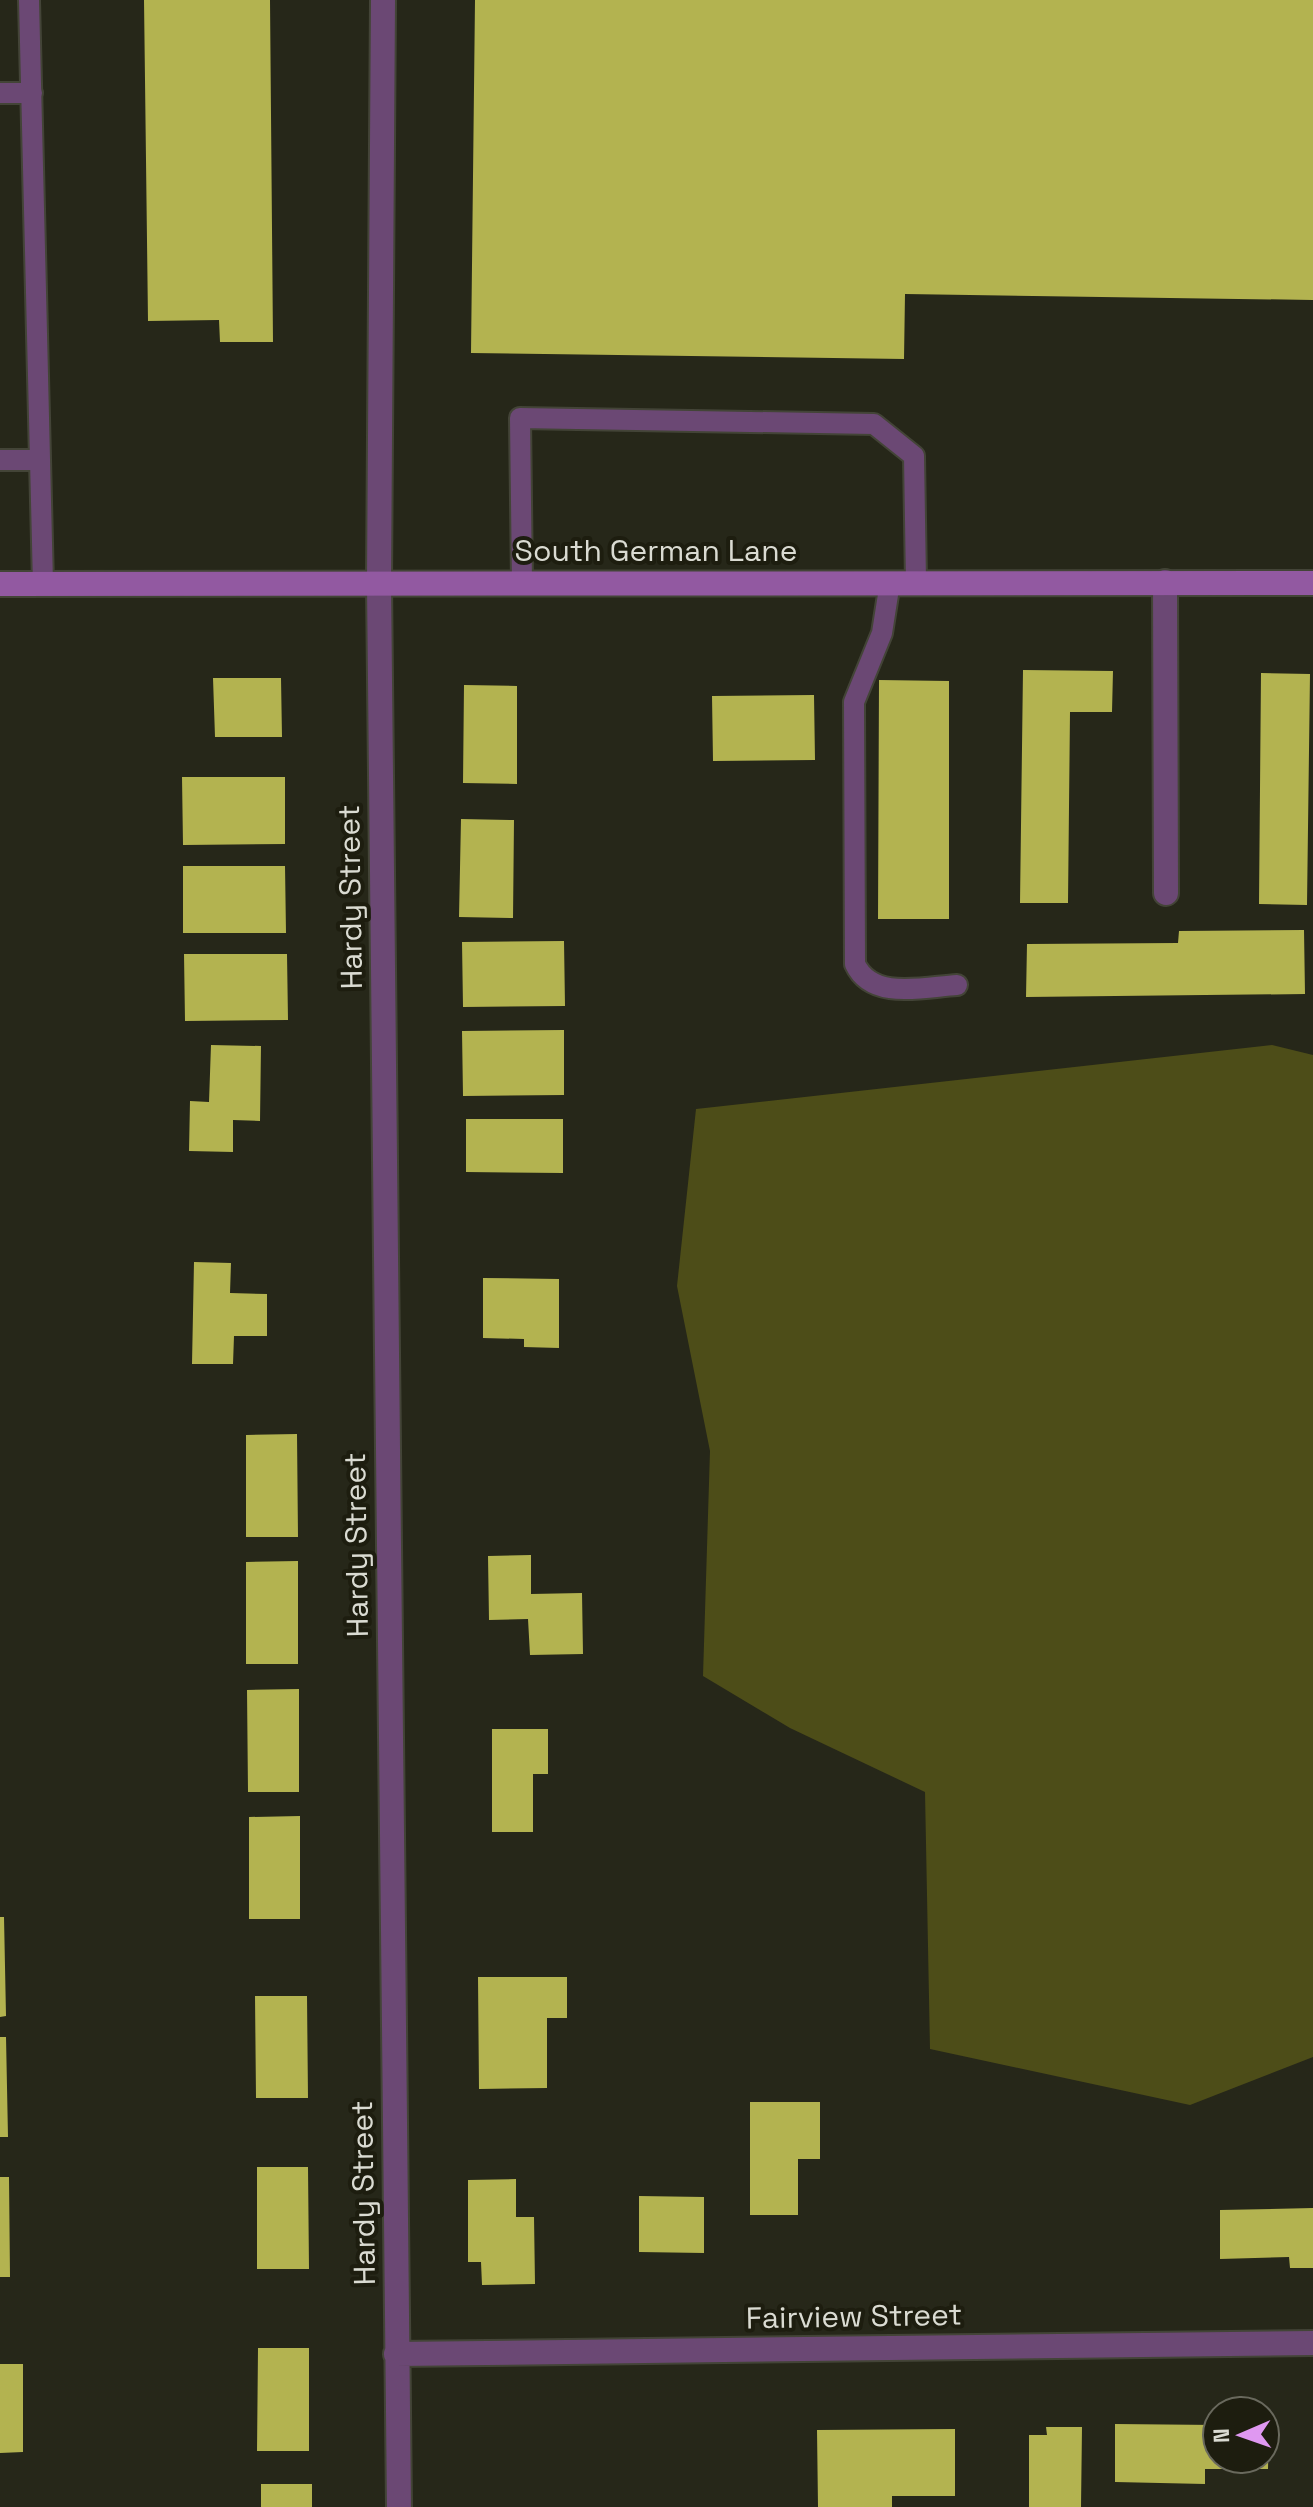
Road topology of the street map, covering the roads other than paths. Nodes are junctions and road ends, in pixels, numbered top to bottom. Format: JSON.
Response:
{"nodes":[{"id":1,"x":29,"y":0,"type":"edge"},
{"id":2,"x":383,"y":0,"type":"edge"},
{"id":3,"x":0,"y":93,"type":"edge"},
{"id":4,"x":32,"y":93,"type":"junction"},
{"id":5,"x":0,"y":460,"type":"edge"},
{"id":6,"x":39,"y":460,"type":"junction"},
{"id":7,"x":890,"y":582,"type":"junction"},
{"id":8,"x":916,"y":582,"type":"junction"},
{"id":9,"x":1165,"y":582,"type":"junction"},
{"id":10,"x":379,"y":583,"type":"junction"},
{"id":11,"x":522,"y":583,"type":"junction"},
{"id":12,"x":1313,"y":583,"type":"edge"},
{"id":13,"x":0,"y":584,"type":"edge"},
{"id":14,"x":43,"y":584,"type":"junction"},
{"id":15,"x":1166,"y":893,"type":"dead end"},
{"id":16,"x":957,"y":985,"type":"dead end"},
{"id":17,"x":1313,"y":2343,"type":"edge"},
{"id":18,"x":396,"y":2354,"type":"junction"},
{"id":19,"x":399,"y":2507,"type":"edge"}],
"edges":[{"from":1,"to":4,"type":"lane"},
{"from":2,"to":10,"type":"street","name":"Hardy Street"},
{"from":3,"to":4,"type":"lane"},
{"from":4,"to":6,"type":"lane"},
{"from":5,"to":6,"type":"lane"},
{"from":6,"to":14,"type":"lane"},
{"from":7,"to":8,"type":"street","name":"South German Lane"},
{"from":7,"to":11,"type":"street","name":"South German Lane"},
{"from":7,"to":16,"type":"lane"},
{"from":8,"to":9,"type":"street","name":"South German Lane"},
{"from":8,"to":11,"type":"lane"},
{"from":9,"to":12,"type":"street","name":"South German Lane"},
{"from":9,"to":15,"type":"street"},
{"from":10,"to":11,"type":"street","name":"South German Lane"},
{"from":10,"to":14,"type":"street","name":"South German Lane"},
{"from":10,"to":18,"type":"street","name":"Hardy Street"},
{"from":13,"to":14,"type":"street","name":"South German Lane"},
{"from":17,"to":18,"type":"street","name":"Fairview Street"},
{"from":18,"to":19,"type":"street","name":"Hardy Street"}]}
